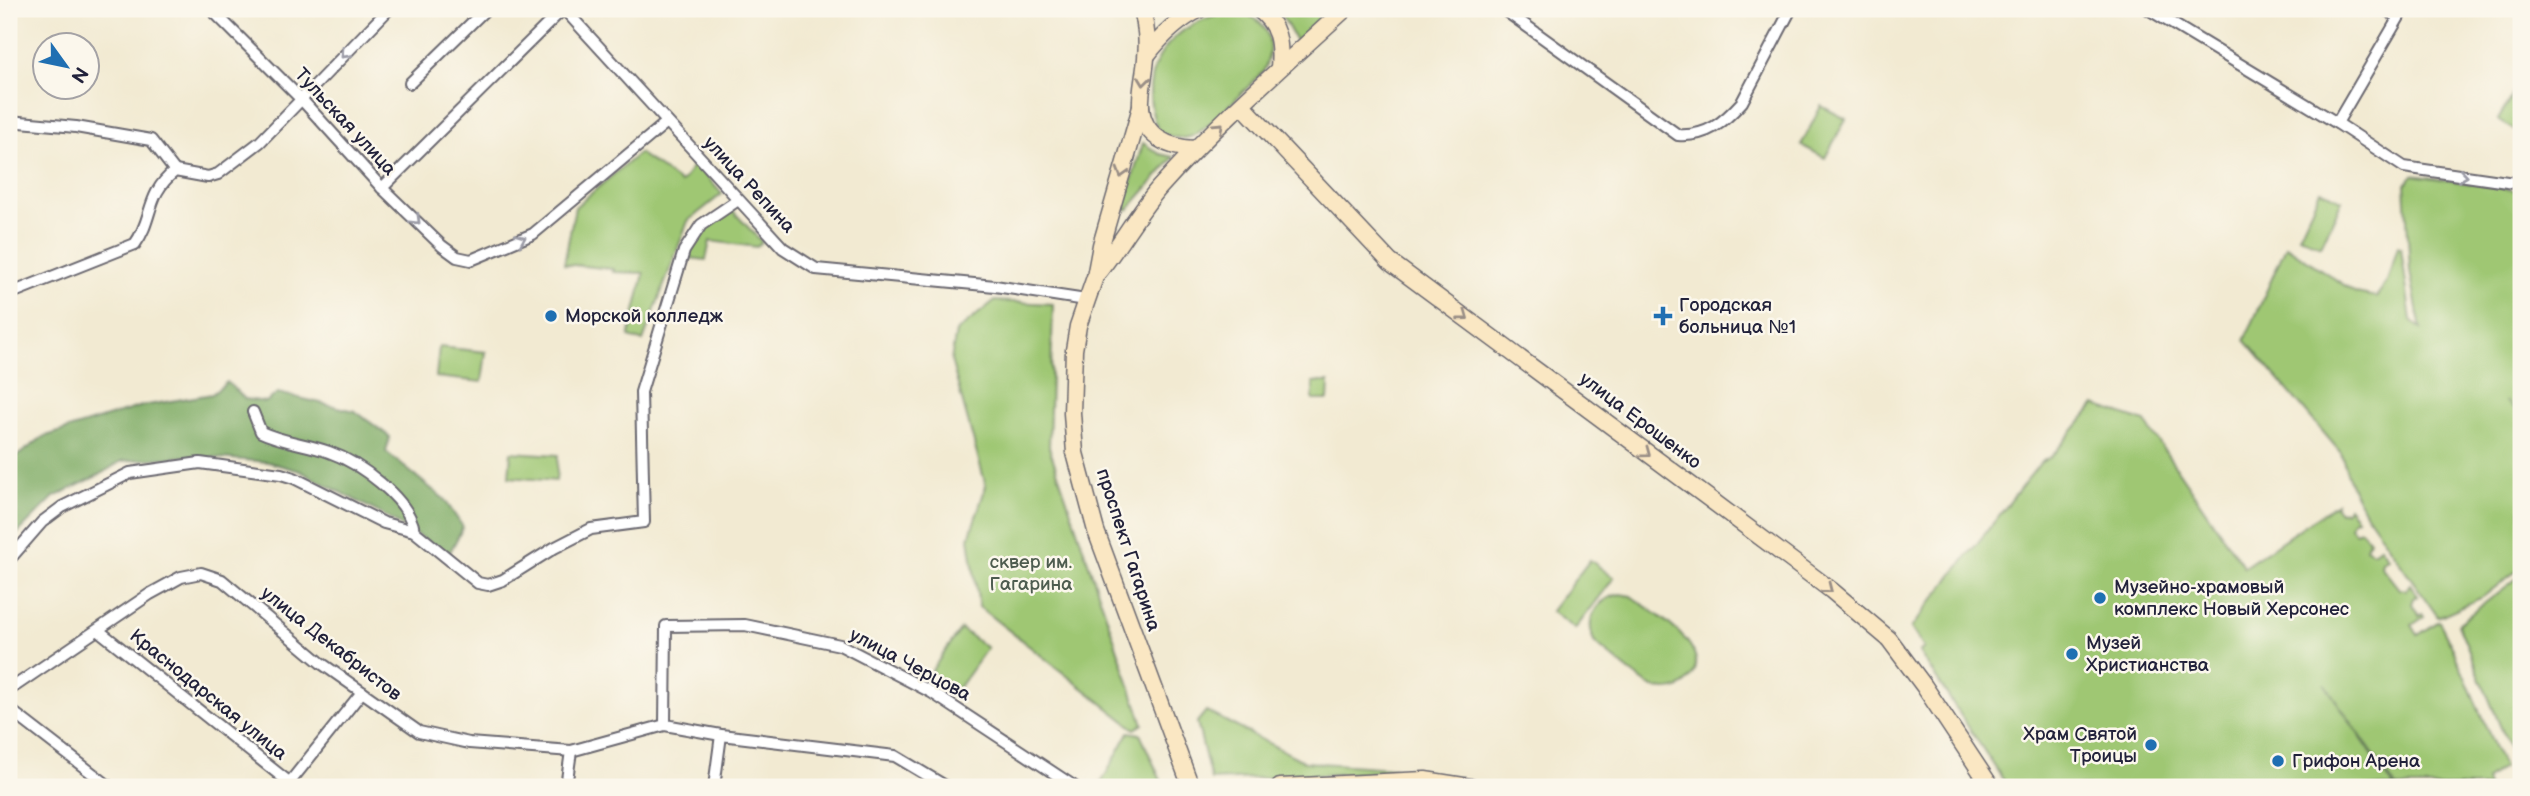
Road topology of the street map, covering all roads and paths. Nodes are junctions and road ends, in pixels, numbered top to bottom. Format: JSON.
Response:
{"nodes":[{"id":1,"x":211,"y":9,"type":"edge"},
{"id":2,"x":389,"y":9,"type":"edge"},
{"id":3,"x":486,"y":9,"type":"edge"},
{"id":4,"x":564,"y":9,"type":"edge"},
{"id":5,"x":1142,"y":9,"type":"edge"},
{"id":6,"x":1200,"y":9,"type":"edge"},
{"id":7,"x":1258,"y":9,"type":"edge"},
{"id":8,"x":1345,"y":9,"type":"edge"},
{"id":9,"x":1503,"y":9,"type":"edge"},
{"id":10,"x":1791,"y":9,"type":"edge"},
{"id":11,"x":2148,"y":9,"type":"edge"},
{"id":12,"x":2393,"y":9,"type":"edge"},
{"id":13,"x":1147,"y":55,"type":"junction"},
{"id":14,"x":1279,"y":68,"type":"junction"},
{"id":15,"x":410,"y":83,"type":"dead end"},
{"id":16,"x":302,"y":100,"type":"junction"},
{"id":17,"x":1242,"y":105,"type":"junction"},
{"id":18,"x":1141,"y":107,"type":"junction"},
{"id":19,"x":9,"y":121,"type":"edge"},
{"id":20,"x":667,"y":122,"type":"junction"},
{"id":21,"x":2337,"y":123,"type":"junction"},
{"id":22,"x":1195,"y":149,"type":"junction"},
{"id":23,"x":175,"y":171,"type":"junction"},
{"id":24,"x":2521,"y":184,"type":"edge"},
{"id":25,"x":382,"y":188,"type":"junction"},
{"id":26,"x":738,"y":200,"type":"junction"},
{"id":27,"x":1095,"y":277,"type":"junction"},
{"id":28,"x":9,"y":294,"type":"edge"},
{"id":29,"x":1086,"y":300,"type":"junction"},
{"id":30,"x":253,"y":412,"type":"dead end"},
{"id":31,"x":414,"y":531,"type":"junction"},
{"id":32,"x":9,"y":560,"type":"edge"},
{"id":33,"x":98,"y":630,"type":"junction"},
{"id":34,"x":9,"y":690,"type":"edge"},
{"id":35,"x":362,"y":692,"type":"junction"},
{"id":36,"x":9,"y":709,"type":"edge"},
{"id":37,"x":665,"y":725,"type":"junction"},
{"id":38,"x":721,"y":735,"type":"junction"},
{"id":39,"x":571,"y":751,"type":"junction"},
{"id":40,"x":290,"y":786,"type":"edge"},
{"id":41,"x":942,"y":786,"type":"edge"},
{"id":42,"x":110,"y":787,"type":"edge"},
{"id":43,"x":566,"y":787,"type":"edge"},
{"id":44,"x":714,"y":787,"type":"edge"},
{"id":45,"x":1075,"y":787,"type":"edge"},
{"id":46,"x":1191,"y":787,"type":"edge"},
{"id":47,"x":1280,"y":787,"type":"edge"},
{"id":48,"x":1469,"y":787,"type":"edge"},
{"id":49,"x":1991,"y":787,"type":"edge"}],
"edges":[{"from":1,"to":16,"type":"street","name":"Тульская улица"},
{"from":2,"to":16,"type":"street","one_way":true},
{"from":3,"to":15,"type":"street"},
{"from":4,"to":20,"type":"street","name":"улица Репина"},
{"from":4,"to":25,"type":"street"},
{"from":5,"to":13,"type":"main road","name":"проспект Гагарина"},
{"from":6,"to":13,"type":"main road"},
{"from":7,"to":14,"type":"main road"},
{"from":8,"to":14,"type":"main road"},
{"from":9,"to":10,"type":"street"},
{"from":11,"to":21,"type":"street"},
{"from":12,"to":21,"type":"street"},
{"from":13,"to":18,"type":"main road","name":"проспект Гагарина","one_way":true},
{"from":14,"to":17,"type":"main road","name":"проспект Гагарина"},
{"from":16,"to":23,"type":"street"},
{"from":16,"to":25,"type":"street","name":"Тульская улица"},
{"from":22,"to":17,"type":"main road","name":"проспект Гагарина","one_way":true},
{"from":17,"to":49,"type":"main road","name":"улица Ерошенко","one_way":true},
{"from":18,"to":22,"type":"main road"},
{"from":18,"to":27,"type":"main road","name":"проспект Гагарина","one_way":true},
{"from":19,"to":23,"type":"street"},
{"from":25,"to":20,"type":"street","name":"Тульская улица","one_way":true},
{"from":20,"to":26,"type":"street","name":"улица Репина"},
{"from":21,"to":24,"type":"street","one_way":true},
{"from":22,"to":27,"type":"main road","name":"проспект Гагарина"},
{"from":23,"to":28,"type":"street"},
{"from":26,"to":29,"type":"street","name":"улица Репина"},
{"from":26,"to":31,"type":"street"},
{"from":27,"to":29,"type":"main road","name":"проспект Гагарина"},
{"from":29,"to":46,"type":"main road","name":"проспект Гагарина"},
{"from":30,"to":31,"type":"street"},
{"from":31,"to":32,"type":"street"},
{"from":33,"to":34,"type":"street","name":"улица Декабристов"},
{"from":33,"to":35,"type":"street","name":"улица Декабристов"},
{"from":33,"to":40,"type":"street","name":"Краснодарская улица"},
{"from":35,"to":39,"type":"street","name":"улица Декабристов"},
{"from":35,"to":40,"type":"street"},
{"from":36,"to":42,"type":"street"},
{"from":37,"to":38,"type":"street","name":"улица Декабристов"},
{"from":37,"to":39,"type":"street","name":"улица Декабристов"},
{"from":37,"to":45,"type":"street","name":"улица Черцова"},
{"from":38,"to":41,"type":"street","name":"улица Декабристов"},
{"from":38,"to":44,"type":"street"},
{"from":39,"to":43,"type":"street"},
{"from":47,"to":48,"type":"main road"}]}
